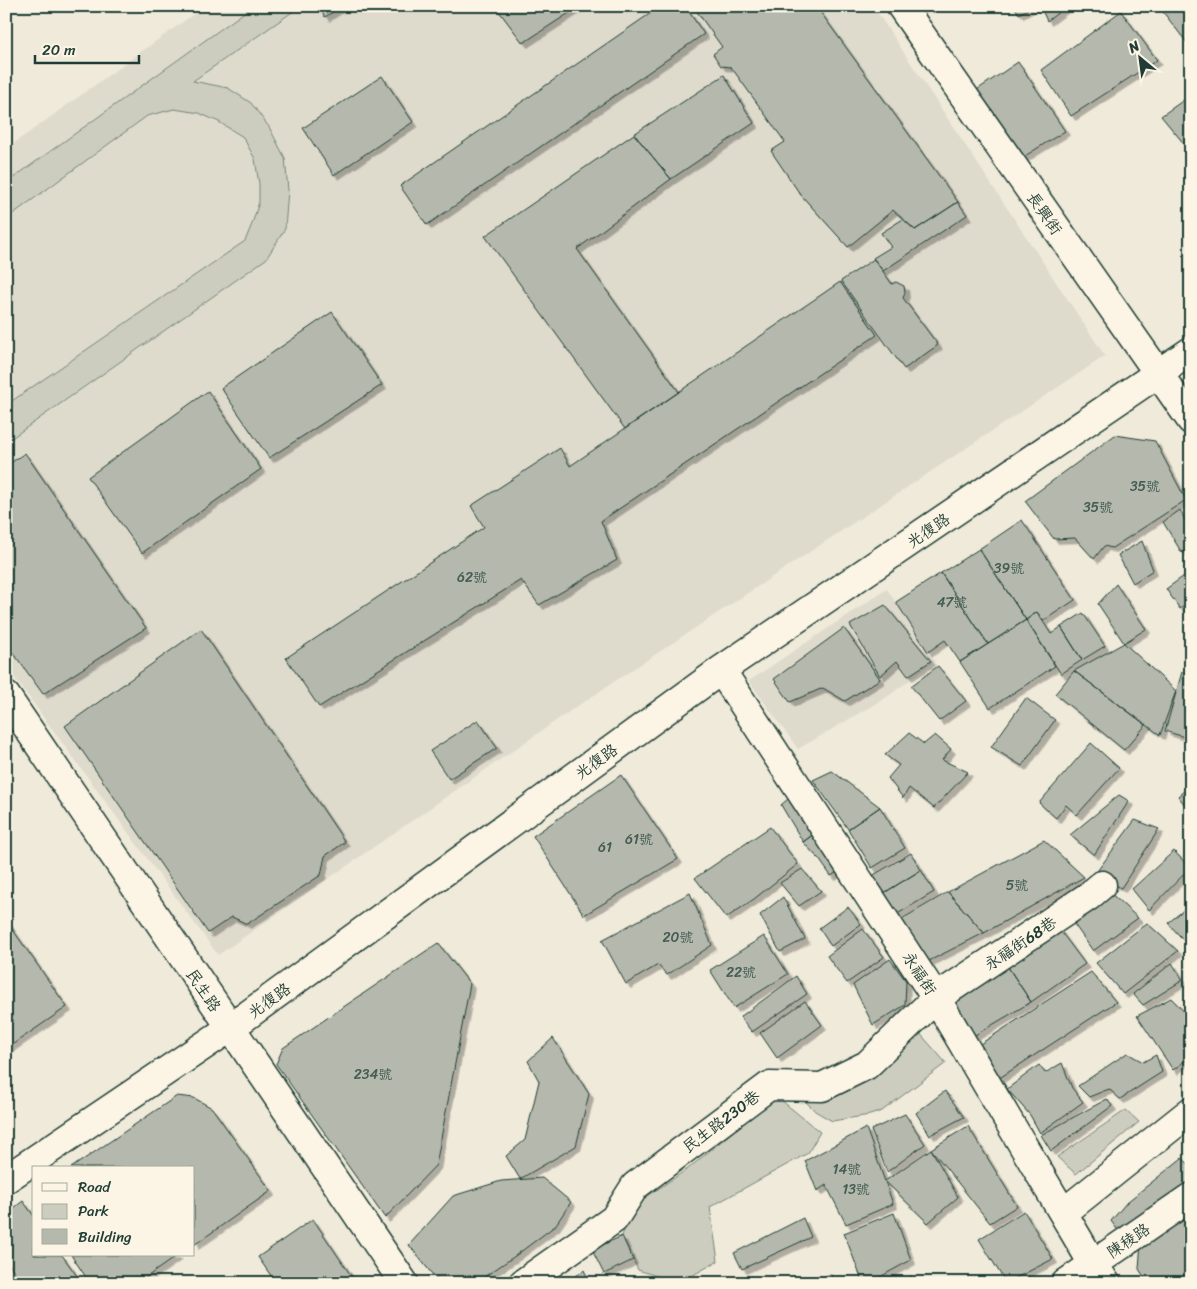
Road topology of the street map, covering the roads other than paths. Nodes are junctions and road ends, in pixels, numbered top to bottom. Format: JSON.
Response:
{"nodes":[{"id":1,"x":901,"y":6,"type":"edge"},
{"id":2,"x":1191,"y":351,"type":"edge"},
{"id":3,"x":1158,"y":374,"type":"junction"},
{"id":4,"x":1191,"y":420,"type":"edge"},
{"id":5,"x":721,"y":670,"type":"junction"},
{"id":6,"x":6,"y":696,"type":"edge"},
{"id":7,"x":1102,"y":885,"type":"dead end"},
{"id":8,"x":936,"y":998,"type":"junction"},
{"id":9,"x":230,"y":1028,"type":"junction"},
{"id":10,"x":1191,"y":1111,"type":"edge"},
{"id":11,"x":6,"y":1179,"type":"edge"},
{"id":12,"x":1191,"y":1197,"type":"edge"},
{"id":13,"x":1063,"y":1213,"type":"junction"},
{"id":14,"x":1099,"y":1273,"type":"edge"},
{"id":15,"x":404,"y":1283,"type":"edge"},
{"id":16,"x":523,"y":1283,"type":"edge"},
{"id":17,"x":1066,"y":1283,"type":"edge"}],
"edges":[{"from":1,"to":3,"type":"street","name":"長興街"},
{"from":2,"to":3,"type":"street","name":"光復路"},
{"from":3,"to":4,"type":"street","name":"長興街"},
{"from":3,"to":5,"type":"street","name":"光復路"},
{"from":5,"to":8,"type":"street","name":"永福街"},
{"from":5,"to":9,"type":"street","name":"光復路"},
{"from":6,"to":9,"type":"street","name":"民生路"},
{"from":7,"to":8,"type":"street","name":"永福街68巷"},
{"from":8,"to":13,"type":"street","name":"永福街"},
{"from":8,"to":16,"type":"street","name":"民生路230巷"},
{"from":9,"to":11,"type":"street","name":"光復路"},
{"from":9,"to":15,"type":"street","name":"民生路"},
{"from":10,"to":13,"type":"street"},
{"from":12,"to":14,"type":"street","name":"陳稜路"},
{"from":13,"to":14,"type":"street","name":"永福街"},
{"from":14,"to":17,"type":"street","name":"陳稜路"}]}
